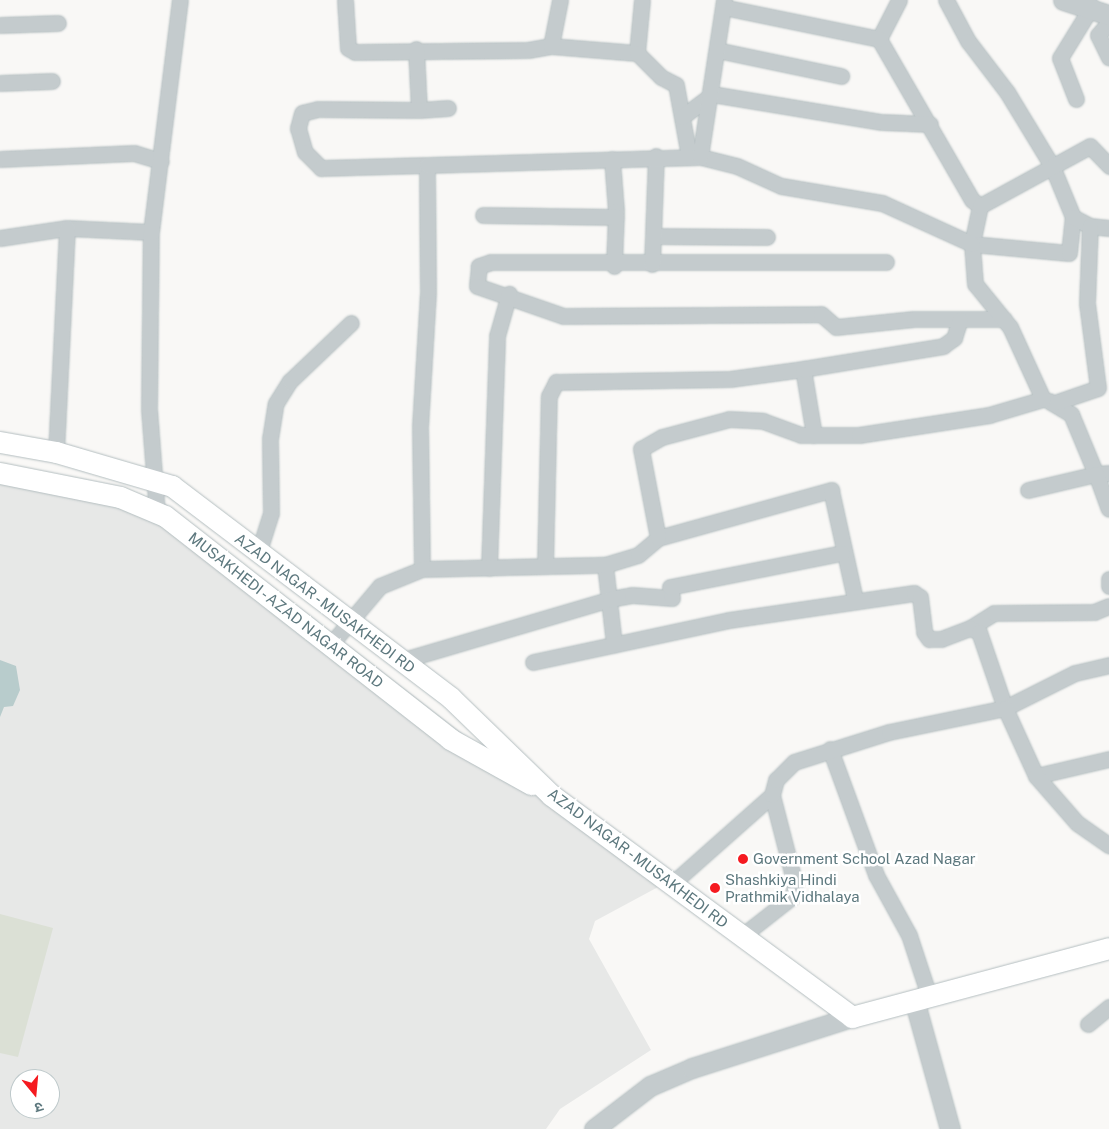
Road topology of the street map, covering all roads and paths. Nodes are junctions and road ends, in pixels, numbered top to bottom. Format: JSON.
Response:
{"nodes":[{"id":1,"x":180,"y":0,"type":"edge"},
{"id":2,"x":345,"y":0,"type":"edge"},
{"id":3,"x":560,"y":0,"type":"edge"},
{"id":4,"x":642,"y":0,"type":"edge"},
{"id":5,"x":899,"y":0,"type":"edge"},
{"id":6,"x":946,"y":0,"type":"edge"},
{"id":7,"x":1063,"y":0,"type":"edge"},
{"id":8,"x":724,"y":3,"type":"edge"},
{"id":9,"x":1092,"y":6,"type":"junction"},
{"id":10,"x":1109,"y":15,"type":"edge"},
{"id":11,"x":1109,"y":22,"type":"edge"},
{"id":12,"x":58,"y":23,"type":"dead end"},
{"id":13,"x":0,"y":25,"type":"edge"},
{"id":14,"x":879,"y":39,"type":"junction"},
{"id":15,"x":551,"y":46,"type":"junction"},
{"id":16,"x":416,"y":49,"type":"junction"},
{"id":17,"x":717,"y":50,"type":"junction"},
{"id":18,"x":637,"y":53,"type":"junction"},
{"id":19,"x":1109,"y":58,"type":"edge"},
{"id":20,"x":841,"y":76,"type":"dead end"},
{"id":21,"x":52,"y":81,"type":"dead end"},
{"id":22,"x":0,"y":83,"type":"edge"},
{"id":23,"x":712,"y":94,"type":"junction"},
{"id":24,"x":1076,"y":99,"type":"dead end"},
{"id":25,"x":448,"y":108,"type":"dead end"},
{"id":26,"x":419,"y":110,"type":"junction"},
{"id":27,"x":682,"y":117,"type":"junction"},
{"id":28,"x":930,"y":124,"type":"junction"},
{"id":29,"x":656,"y":156,"type":"junction"},
{"id":30,"x":694,"y":157,"type":"junction"},
{"id":31,"x":0,"y":159,"type":"edge"},
{"id":32,"x":612,"y":159,"type":"junction"},
{"id":33,"x":161,"y":161,"type":"junction"},
{"id":34,"x":427,"y":165,"type":"junction"},
{"id":35,"x":1052,"y":166,"type":"junction"},
{"id":36,"x":1109,"y":166,"type":"edge"},
{"id":37,"x":980,"y":206,"type":"junction"},
{"id":38,"x":483,"y":215,"type":"dead end"},
{"id":39,"x":616,"y":217,"type":"junction"},
{"id":40,"x":1073,"y":217,"type":"junction"},
{"id":41,"x":1090,"y":226,"type":"junction"},
{"id":42,"x":67,"y":228,"type":"junction"},
{"id":43,"x":1109,"y":228,"type":"edge"},
{"id":44,"x":151,"y":232,"type":"junction"},
{"id":45,"x":653,"y":236,"type":"junction"},
{"id":46,"x":766,"y":237,"type":"dead end"},
{"id":47,"x":0,"y":238,"type":"edge"},
{"id":48,"x":972,"y":244,"type":"junction"},
{"id":49,"x":886,"y":262,"type":"dead end"},
{"id":50,"x":652,"y":264,"type":"junction"},
{"id":51,"x":614,"y":266,"type":"junction"},
{"id":52,"x":509,"y":294,"type":"junction"},
{"id":53,"x":1004,"y":319,"type":"junction"},
{"id":54,"x":960,"y":320,"type":"junction"},
{"id":55,"x":351,"y":323,"type":"dead end"},
{"id":56,"x":803,"y":369,"type":"junction"},
{"id":57,"x":1050,"y":401,"type":"junction"},
{"id":58,"x":814,"y":435,"type":"junction"},
{"id":59,"x":0,"y":442,"type":"edge"},
{"id":60,"x":56,"y":452,"type":"junction"},
{"id":61,"x":1102,"y":473,"type":"edge"},
{"id":62,"x":0,"y":474,"type":"edge"},
{"id":63,"x":165,"y":483,"type":"junction"},
{"id":64,"x":1028,"y":490,"type":"dead end"},
{"id":65,"x":1109,"y":510,"type":"edge"},
{"id":66,"x":157,"y":513,"type":"junction"},
{"id":67,"x":658,"y":538,"type":"junction"},
{"id":68,"x":842,"y":553,"type":"junction"},
{"id":69,"x":258,"y":554,"type":"junction"},
{"id":70,"x":605,"y":565,"type":"junction"},
{"id":71,"x":545,"y":566,"type":"junction"},
{"id":72,"x":488,"y":568,"type":"junction"},
{"id":73,"x":422,"y":569,"type":"junction"},
{"id":74,"x":1109,"y":579,"type":"edge"},
{"id":75,"x":1109,"y":586,"type":"edge"},
{"id":76,"x":610,"y":599,"type":"junction"},
{"id":77,"x":855,"y":599,"type":"junction"},
{"id":78,"x":1109,"y":606,"type":"edge"},
{"id":79,"x":350,"y":621,"type":"junction"},
{"id":80,"x":970,"y":628,"type":"junction"},
{"id":81,"x":331,"y":644,"type":"junction"},
{"id":82,"x":614,"y":644,"type":"junction"},
{"id":83,"x":400,"y":661,"type":"junction"},
{"id":84,"x":534,"y":662,"type":"dead end"},
{"id":85,"x":1109,"y":665,"type":"edge"},
{"id":86,"x":1005,"y":708,"type":"junction"},
{"id":87,"x":830,"y":749,"type":"junction"},
{"id":88,"x":1109,"y":759,"type":"edge"},
{"id":89,"x":1036,"y":776,"type":"junction"},
{"id":90,"x":551,"y":795,"type":"junction"},
{"id":91,"x":772,"y":795,"type":"junction"},
{"id":92,"x":1109,"y":845,"type":"edge"},
{"id":93,"x":674,"y":882,"type":"junction"},
{"id":94,"x":742,"y":936,"type":"junction"},
{"id":95,"x":1109,"y":948,"type":"edge"},
{"id":96,"x":923,"y":1001,"type":"junction"},
{"id":97,"x":1109,"y":1007,"type":"edge"},
{"id":98,"x":852,"y":1017,"type":"junction"},
{"id":99,"x":1088,"y":1024,"type":"dead end"},
{"id":100,"x":594,"y":1129,"type":"edge"},
{"id":101,"x":950,"y":1129,"type":"edge"}],
"edges":[{"from":1,"to":33,"type":"street"},
{"from":2,"to":16,"type":"street"},
{"from":3,"to":15,"type":"street"},
{"from":4,"to":18,"type":"street"},
{"from":5,"to":14,"type":"street"},
{"from":6,"to":35,"type":"street"},
{"from":7,"to":9,"type":"street"},
{"from":8,"to":14,"type":"street"},
{"from":8,"to":17,"type":"street"},
{"from":9,"to":10,"type":"street"},
{"from":9,"to":24,"type":"street"},
{"from":11,"to":19,"type":"street"},
{"from":12,"to":13,"type":"street"},
{"from":14,"to":28,"type":"street"},
{"from":15,"to":16,"type":"street"},
{"from":15,"to":18,"type":"street"},
{"from":16,"to":26,"type":"street"},
{"from":17,"to":20,"type":"street"},
{"from":17,"to":23,"type":"street"},
{"from":18,"to":27,"type":"street"},
{"from":21,"to":22,"type":"street"},
{"from":23,"to":27,"type":"street"},
{"from":23,"to":28,"type":"street"},
{"from":23,"to":30,"type":"street"},
{"from":25,"to":26,"type":"street"},
{"from":26,"to":34,"type":"street"},
{"from":27,"to":30,"type":"street"},
{"from":28,"to":37,"type":"street"},
{"from":29,"to":30,"type":"street"},
{"from":29,"to":32,"type":"street"},
{"from":29,"to":45,"type":"street"},
{"from":30,"to":48,"type":"street"},
{"from":31,"to":33,"type":"street"},
{"from":32,"to":34,"type":"street"},
{"from":32,"to":39,"type":"street"},
{"from":33,"to":44,"type":"street"},
{"from":34,"to":73,"type":"street"},
{"from":35,"to":36,"type":"street"},
{"from":35,"to":37,"type":"street"},
{"from":35,"to":40,"type":"street"},
{"from":37,"to":48,"type":"street"},
{"from":38,"to":39,"type":"street"},
{"from":39,"to":51,"type":"street"},
{"from":40,"to":41,"type":"street"},
{"from":40,"to":48,"type":"street"},
{"from":41,"to":43,"type":"street"},
{"from":41,"to":57,"type":"street"},
{"from":42,"to":44,"type":"street"},
{"from":42,"to":47,"type":"street"},
{"from":42,"to":60,"type":"street"},
{"from":44,"to":63,"type":"street"},
{"from":45,"to":46,"type":"street"},
{"from":45,"to":50,"type":"street"},
{"from":48,"to":53,"type":"street"},
{"from":49,"to":50,"type":"street"},
{"from":50,"to":51,"type":"street"},
{"from":51,"to":52,"type":"street"},
{"from":52,"to":54,"type":"street"},
{"from":52,"to":72,"type":"street"},
{"from":53,"to":54,"type":"street"},
{"from":53,"to":57,"type":"street"},
{"from":54,"to":56,"type":"street"},
{"from":55,"to":69,"type":"street"},
{"from":56,"to":58,"type":"street"},
{"from":56,"to":71,"type":"street"},
{"from":57,"to":58,"type":"street"},
{"from":57,"to":61,"type":"street"},
{"from":58,"to":67,"type":"street"},
{"from":59,"to":60,"type":"main road"},
{"from":60,"to":63,"type":"main road"},
{"from":61,"to":64,"type":"street"},
{"from":61,"to":65,"type":"street"},
{"from":62,"to":66,"type":"main road","name":"MUSAKHEDI - AZAD NAGAR ROAD"},
{"from":63,"to":66,"type":"street"},
{"from":63,"to":69,"type":"main road","name":"AZAD NAGAR - MUSAKHEDI RD"},
{"from":66,"to":81,"type":"main road","name":"MUSAKHEDI - AZAD NAGAR ROAD"},
{"from":67,"to":68,"type":"street"},
{"from":67,"to":70,"type":"street"},
{"from":68,"to":76,"type":"street"},
{"from":68,"to":77,"type":"street"},
{"from":69,"to":79,"type":"main road","name":"AZAD NAGAR - MUSAKHEDI RD"},
{"from":70,"to":71,"type":"street"},
{"from":70,"to":76,"type":"street"},
{"from":71,"to":72,"type":"street"},
{"from":72,"to":73,"type":"street"},
{"from":73,"to":79,"type":"street"},
{"from":74,"to":75,"type":"street"},
{"from":76,"to":82,"type":"street"},
{"from":76,"to":83,"type":"street"},
{"from":77,"to":80,"type":"street"},
{"from":77,"to":82,"type":"street"},
{"from":78,"to":80,"type":"street"},
{"from":79,"to":81,"type":"street"},
{"from":79,"to":83,"type":"main road","name":"AZAD NAGAR - MUSAKHEDI RD"},
{"from":80,"to":86,"type":"street"},
{"from":81,"to":90,"type":"main road","name":"MUSAKHEDI - AZAD NAGAR ROAD"},
{"from":82,"to":84,"type":"street"},
{"from":83,"to":90,"type":"main road","name":"AZAD NAGAR - MUSAKHEDI RD"},
{"from":85,"to":86,"type":"street"},
{"from":86,"to":87,"type":"street"},
{"from":86,"to":89,"type":"street"},
{"from":87,"to":91,"type":"street"},
{"from":87,"to":96,"type":"street"},
{"from":88,"to":89,"type":"street"},
{"from":89,"to":92,"type":"street"},
{"from":90,"to":93,"type":"main road","name":"AZAD NAGAR - MUSAKHEDI RD"},
{"from":91,"to":93,"type":"street"},
{"from":91,"to":94,"type":"street"},
{"from":93,"to":94,"type":"main road","name":"AZAD NAGAR - MUSAKHEDI RD"},
{"from":94,"to":98,"type":"main road","name":"AZAD NAGAR - MUSAKHEDI RD"},
{"from":95,"to":96,"type":"main road"},
{"from":96,"to":98,"type":"main road"},
{"from":96,"to":101,"type":"street"},
{"from":97,"to":99,"type":"street"},
{"from":98,"to":100,"type":"street"}]}
